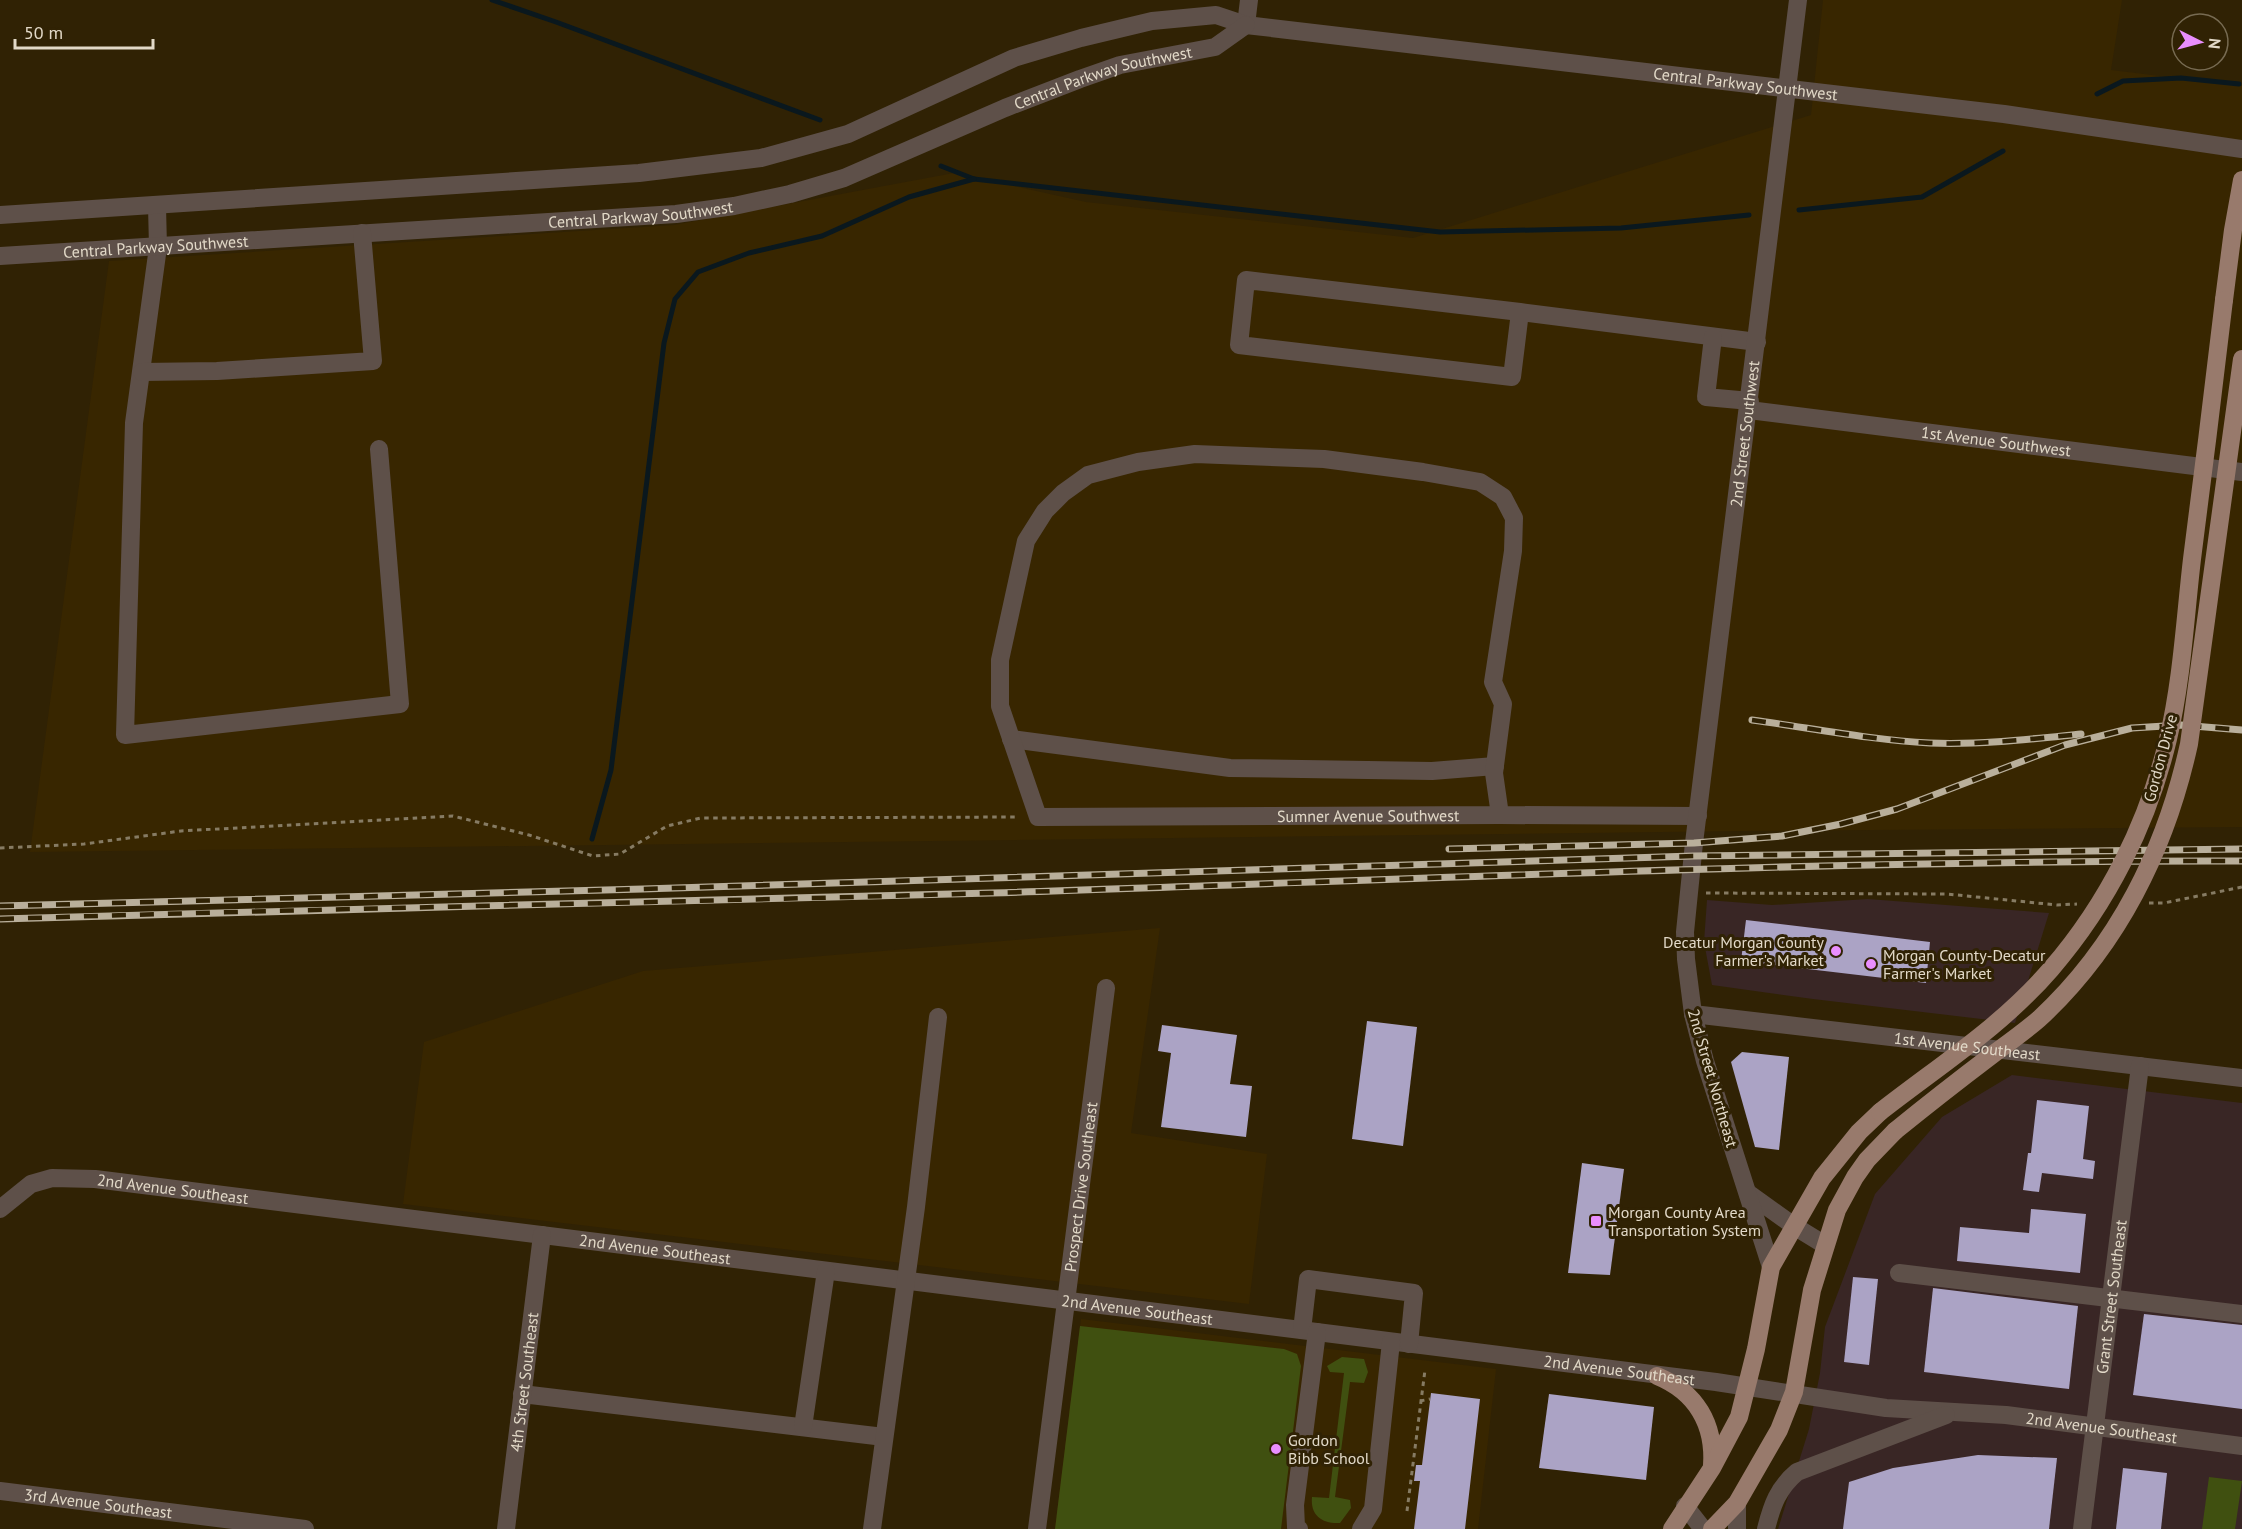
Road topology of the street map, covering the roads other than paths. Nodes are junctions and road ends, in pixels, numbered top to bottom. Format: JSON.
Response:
{"nodes":[{"id":1,"x":1250,"y":0,"type":"edge"},
{"id":2,"x":1798,"y":0,"type":"edge"},
{"id":3,"x":1246,"y":25,"type":"junction"},
{"id":4,"x":1786,"y":89,"type":"junction"},
{"id":5,"x":2242,"y":149,"type":"edge"},
{"id":6,"x":2242,"y":180,"type":"edge"},
{"id":7,"x":157,"y":206,"type":"junction"},
{"id":8,"x":0,"y":215,"type":"edge"},
{"id":9,"x":362,"y":233,"type":"junction"},
{"id":10,"x":158,"y":247,"type":"junction"},
{"id":11,"x":0,"y":256,"type":"edge"},
{"id":12,"x":1520,"y":312,"type":"junction"},
{"id":13,"x":1713,"y":337,"type":"junction"},
{"id":14,"x":1757,"y":342,"type":"junction"},
{"id":15,"x":2242,"y":359,"type":"edge"},
{"id":16,"x":142,"y":372,"type":"junction"},
{"id":17,"x":1749,"y":406,"type":"junction"},
{"id":18,"x":379,"y":449,"type":"dead end"},
{"id":19,"x":2242,"y":472,"type":"edge"},
{"id":20,"x":1011,"y":739,"type":"junction"},
{"id":21,"x":1495,"y":766,"type":"junction"},
{"id":22,"x":1500,"y":814,"type":"junction"},
{"id":23,"x":1698,"y":816,"type":"junction"},
{"id":24,"x":1691,"y":869,"type":"joint"},
{"id":25,"x":1106,"y":988,"type":"dead end"},
{"id":26,"x":1693,"y":1014,"type":"junction"},
{"id":27,"x":938,"y":1017,"type":"dead end"},
{"id":28,"x":2140,"y":1066,"type":"junction"},
{"id":29,"x":2242,"y":1078,"type":"edge"},
{"id":30,"x":1748,"y":1193,"type":"junction"},
{"id":31,"x":0,"y":1209,"type":"edge"},
{"id":32,"x":1794,"y":1226,"type":"junction"},
{"id":33,"x":542,"y":1235,"type":"junction"},
{"id":34,"x":1825,"y":1245,"type":"junction"},
{"id":35,"x":1771,"y":1267,"type":"junction"},
{"id":36,"x":826,"y":1271,"type":"junction"},
{"id":37,"x":1899,"y":1273,"type":"dead end"},
{"id":38,"x":906,"y":1281,"type":"junction"},
{"id":39,"x":2112,"y":1297,"type":"junction"},
{"id":40,"x":1067,"y":1301,"type":"junction"},
{"id":41,"x":2242,"y":1314,"type":"edge"},
{"id":42,"x":1310,"y":1331,"type":"junction"},
{"id":43,"x":1400,"y":1343,"type":"junction"},
{"id":44,"x":1657,"y":1376,"type":"junction"},
{"id":45,"x":1748,"y":1386,"type":"junction"},
{"id":46,"x":1794,"y":1392,"type":"junction"},
{"id":47,"x":522,"y":1394,"type":"junction"},
{"id":48,"x":1953,"y":1412,"type":"junction"},
{"id":49,"x":2096,"y":1425,"type":"junction"},
{"id":50,"x":803,"y":1427,"type":"junction"},
{"id":51,"x":884,"y":1437,"type":"junction"},
{"id":52,"x":2242,"y":1446,"type":"edge"},
{"id":53,"x":1712,"y":1468,"type":"junction"},
{"id":54,"x":0,"y":1491,"type":"edge"},
{"id":55,"x":1737,"y":1503,"type":"junction"},
{"id":56,"x":1685,"y":1506,"type":"junction"},
{"id":57,"x":305,"y":1529,"type":"edge"},
{"id":58,"x":506,"y":1529,"type":"edge"},
{"id":59,"x":872,"y":1529,"type":"edge"},
{"id":60,"x":1037,"y":1529,"type":"edge"},
{"id":61,"x":1299,"y":1529,"type":"edge"},
{"id":62,"x":1361,"y":1529,"type":"edge"},
{"id":63,"x":1672,"y":1529,"type":"edge"},
{"id":64,"x":1703,"y":1529,"type":"edge"},
{"id":65,"x":1712,"y":1529,"type":"edge"},
{"id":66,"x":1737,"y":1529,"type":"edge"},
{"id":67,"x":1766,"y":1529,"type":"edge"},
{"id":68,"x":2082,"y":1529,"type":"edge"}],
"edges":[{"from":1,"to":3,"type":"street"},
{"from":2,"to":4,"type":"street","name":"2nd Street Southwest"},
{"from":3,"to":4,"type":"street","name":"Central Parkway Southwest"},
{"from":3,"to":7,"type":"street","name":"Central Parkway Southwest"},
{"from":3,"to":9,"type":"street","name":"Central Parkway Southwest"},
{"from":4,"to":5,"type":"street","name":"Central Parkway Southwest"},
{"from":4,"to":14,"type":"street","name":"2nd Street Southwest"},
{"from":6,"to":32,"type":"main road","name":"Gordon Drive","bridge":true},
{"from":7,"to":8,"type":"street","name":"Central Parkway Southwest"},
{"from":7,"to":10,"type":"street"},
{"from":9,"to":10,"type":"street","name":"Central Parkway Southwest"},
{"from":9,"to":16,"type":"street"},
{"from":10,"to":11,"type":"street","name":"Central Parkway Southwest"},
{"from":10,"to":16,"type":"street"},
{"from":12,"to":12,"type":"street"},
{"from":12,"to":13,"type":"street"},
{"from":13,"to":14,"type":"street"},
{"from":13,"to":17,"type":"street","name":"1st Avenue Southwest"},
{"from":14,"to":17,"type":"street","name":"2nd Street Southwest"},
{"from":15,"to":34,"type":"main road","name":"Gordon Drive","bridge":true},
{"from":16,"to":18,"type":"street"},
{"from":17,"to":19,"type":"street","name":"1st Avenue Southwest"},
{"from":17,"to":23,"type":"street","name":"2nd Street Southwest"},
{"from":20,"to":21,"type":"street"},
{"from":20,"to":21,"type":"street"},
{"from":20,"to":22,"type":"street","name":"Sumner Avenue Southwest"},
{"from":21,"to":22,"type":"street"},
{"from":22,"to":23,"type":"street","name":"Sumner Avenue Southwest"},
{"from":23,"to":24,"type":"street","name":"2nd Street Southwest"},
{"from":24,"to":26,"type":"street","name":"2nd Street Northeast"},
{"from":25,"to":40,"type":"street","name":"Prospect Drive Southeast"},
{"from":26,"to":28,"type":"street","name":"1st Avenue Southeast"},
{"from":26,"to":30,"type":"street","name":"2nd Street Northeast"},
{"from":27,"to":38,"type":"street"},
{"from":28,"to":29,"type":"street","name":"1st Avenue Southeast"},
{"from":28,"to":39,"type":"street","name":"Grant Street Southeast"},
{"from":30,"to":32,"type":"street"},
{"from":30,"to":35,"type":"street","name":"2nd Street Northeast"},
{"from":31,"to":33,"type":"street","name":"2nd Avenue Southeast"},
{"from":32,"to":34,"type":"street"},
{"from":32,"to":35,"type":"main road","name":"Gordon Drive"},
{"from":33,"to":36,"type":"street","name":"2nd Avenue Southeast"},
{"from":33,"to":47,"type":"street","name":"4th Street Southeast"},
{"from":34,"to":46,"type":"main road","name":"Gordon Drive"},
{"from":35,"to":45,"type":"main road","name":"Gordon Drive"},
{"from":36,"to":38,"type":"street","name":"2nd Avenue Southeast"},
{"from":36,"to":50,"type":"street"},
{"from":37,"to":39,"type":"street"},
{"from":38,"to":40,"type":"street","name":"2nd Avenue Southeast"},
{"from":38,"to":51,"type":"street"},
{"from":39,"to":41,"type":"street"},
{"from":39,"to":49,"type":"street","name":"Grant Street Southeast"},
{"from":40,"to":42,"type":"street","name":"2nd Avenue Southeast"},
{"from":40,"to":60,"type":"street","name":"Prospect Drive Southeast"},
{"from":42,"to":43,"type":"street","name":"2nd Avenue Southeast"},
{"from":42,"to":43,"type":"street"},
{"from":42,"to":61,"type":"street"},
{"from":43,"to":44,"type":"street","name":"2nd Avenue Southeast"},
{"from":43,"to":62,"type":"street"},
{"from":44,"to":45,"type":"street","name":"2nd Avenue Southeast"},
{"from":44,"to":53,"type":"main road"},
{"from":45,"to":46,"type":"street","name":"2nd Avenue Southeast"},
{"from":45,"to":53,"type":"main road","name":"Gordon Drive"},
{"from":46,"to":48,"type":"street","name":"2nd Avenue Southeast"},
{"from":46,"to":55,"type":"main road","name":"Gordon Drive"},
{"from":47,"to":50,"type":"street"},
{"from":47,"to":58,"type":"street","name":"4th Street Southeast"},
{"from":48,"to":49,"type":"street","name":"2nd Avenue Southeast"},
{"from":48,"to":67,"type":"street"},
{"from":49,"to":52,"type":"street","name":"2nd Avenue Southeast"},
{"from":49,"to":68,"type":"street","name":"Grant Street Southeast"},
{"from":50,"to":51,"type":"street"},
{"from":51,"to":59,"type":"street"},
{"from":53,"to":56,"type":"main road","name":"Gordon Drive"},
{"from":54,"to":57,"type":"street","name":"3rd Avenue Southeast"},
{"from":55,"to":65,"type":"main road","name":"Gordon Drive"},
{"from":55,"to":66,"type":"street"},
{"from":56,"to":63,"type":"main road","name":"Gordon Drive"},
{"from":56,"to":64,"type":"street"}]}
